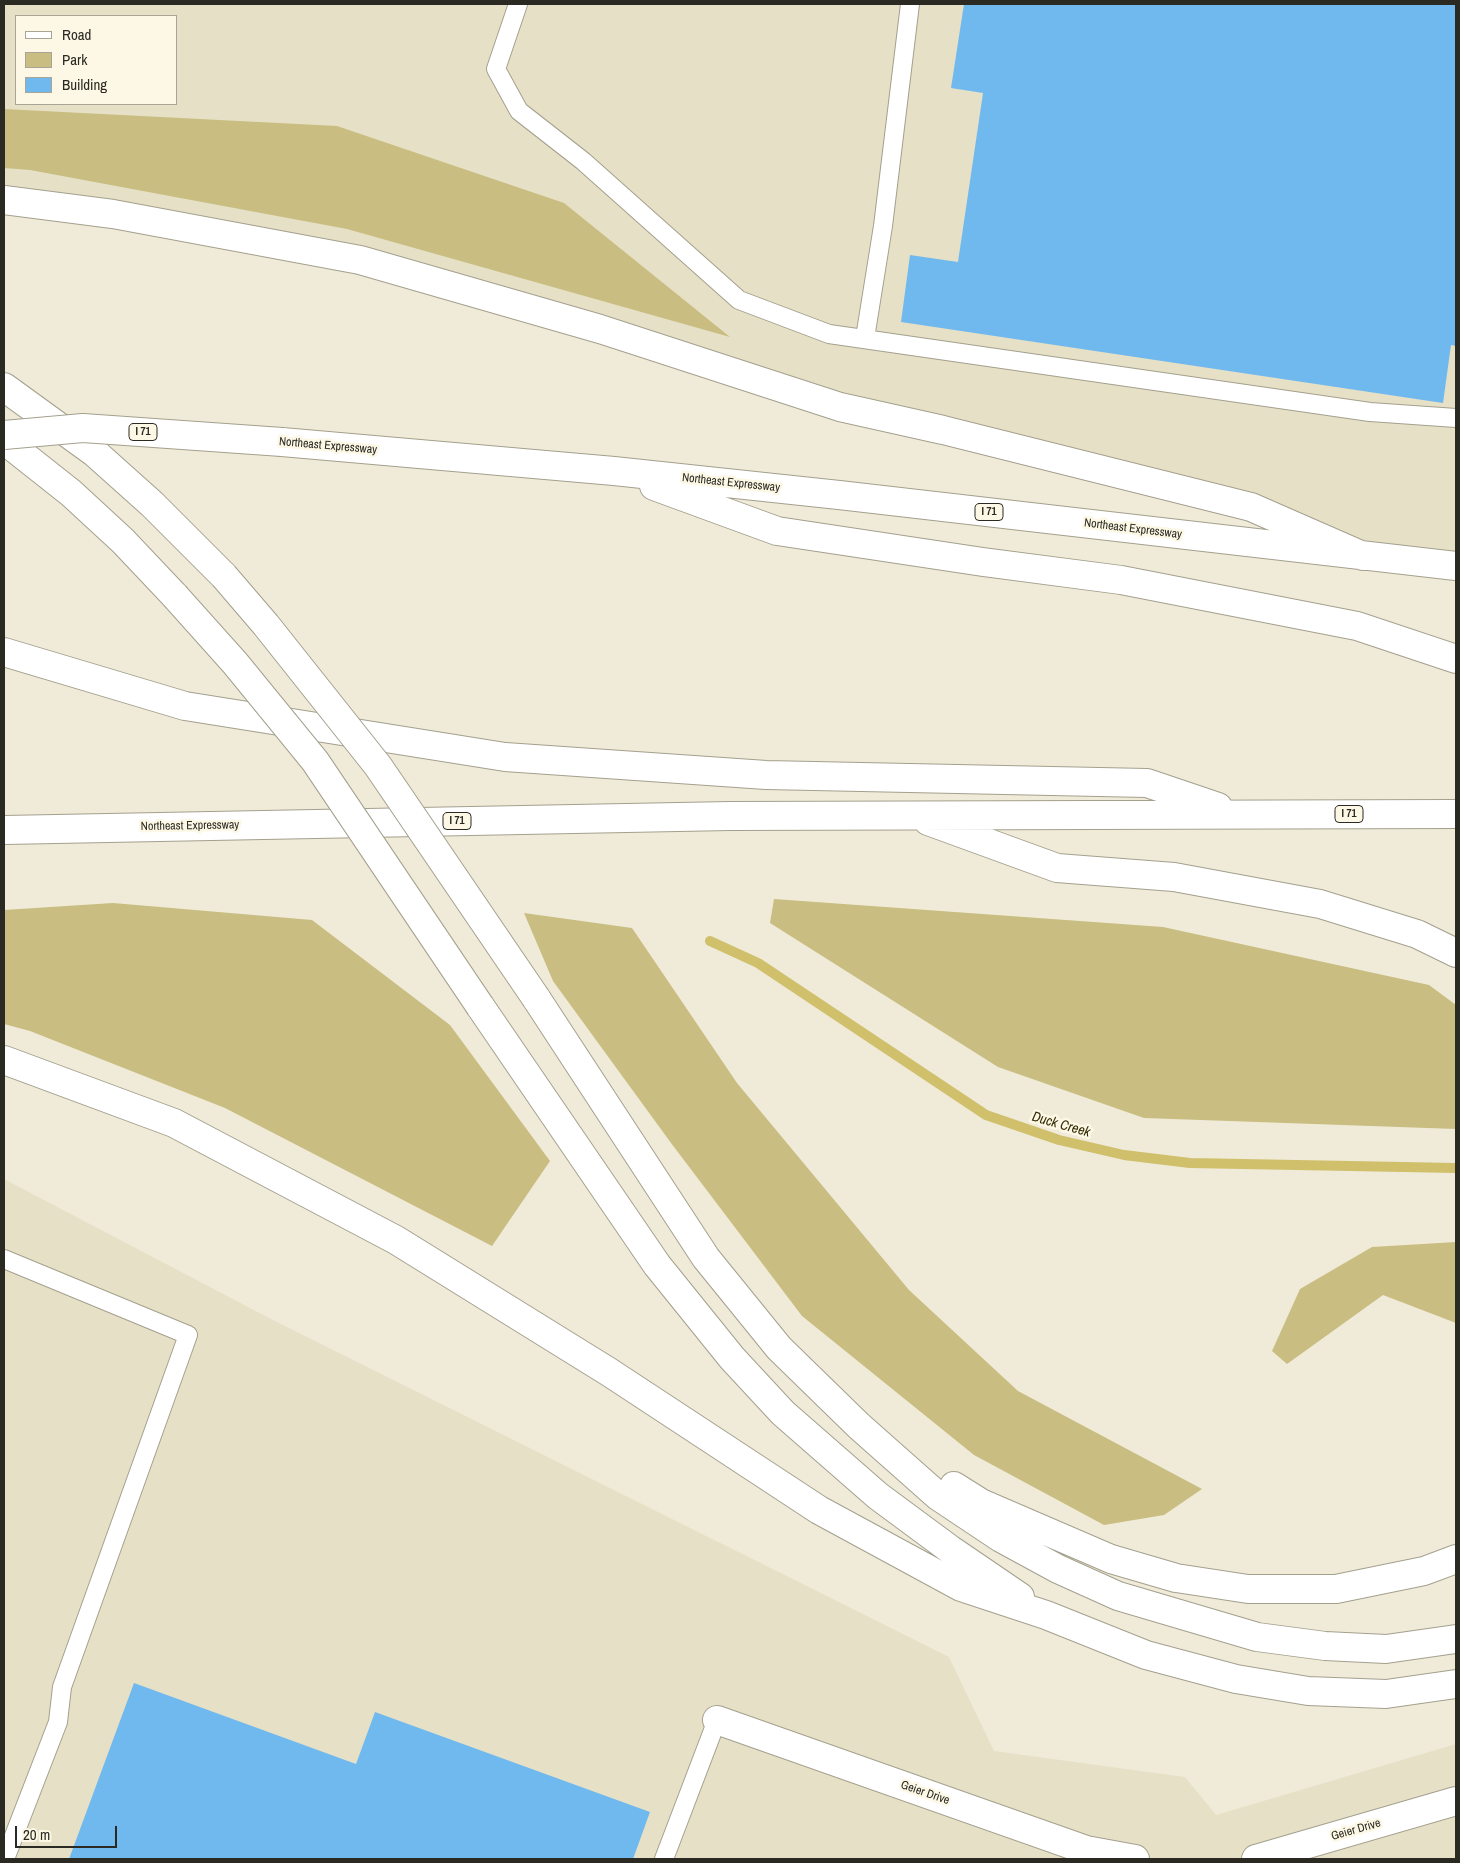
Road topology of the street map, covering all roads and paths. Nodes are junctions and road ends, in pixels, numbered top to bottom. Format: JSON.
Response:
{"nodes":[{"id":1,"x":518,"y":4,"type":"edge"},
{"id":2,"x":910,"y":4,"type":"edge"},
{"id":3,"x":4,"y":200,"type":"edge"},
{"id":4,"x":865,"y":338,"type":"junction"},
{"id":5,"x":4,"y":387,"type":"edge"},
{"id":6,"x":1456,"y":418,"type":"edge"},
{"id":7,"x":4,"y":435,"type":"edge"},
{"id":8,"x":4,"y":440,"type":"edge"},
{"id":9,"x":614,"y":471,"type":"junction"},
{"id":10,"x":1363,"y":556,"type":"junction"},
{"id":11,"x":1456,"y":566,"type":"edge"},
{"id":12,"x":4,"y":652,"type":"edge"},
{"id":13,"x":1456,"y":658,"type":"edge"},
{"id":14,"x":910,"y":814,"type":"junction"},
{"id":15,"x":1456,"y":814,"type":"edge"},
{"id":16,"x":1243,"y":815,"type":"junction"},
{"id":17,"x":4,"y":830,"type":"edge"},
{"id":18,"x":1456,"y":953,"type":"edge"},
{"id":19,"x":4,"y":1060,"type":"edge"},
{"id":20,"x":4,"y":1259,"type":"edge"},
{"id":21,"x":859,"y":1426,"type":"junction"},
{"id":22,"x":1456,"y":1558,"type":"edge"},
{"id":23,"x":1046,"y":1615,"type":"junction"},
{"id":24,"x":1456,"y":1639,"type":"edge"},
{"id":25,"x":1456,"y":1684,"type":"edge"},
{"id":26,"x":717,"y":1720,"type":"joint"},
{"id":27,"x":1456,"y":1801,"type":"edge"},
{"id":28,"x":5,"y":1859,"type":"edge"},
{"id":29,"x":664,"y":1859,"type":"edge"},
{"id":30,"x":1135,"y":1859,"type":"edge"},
{"id":31,"x":1256,"y":1859,"type":"edge"}],
"edges":[{"from":1,"to":4,"type":"lane"},
{"from":2,"to":4,"type":"lane"},
{"from":3,"to":10,"type":"main road"},
{"from":4,"to":6,"type":"lane"},
{"from":5,"to":21,"type":"main road","bridge":true},
{"from":7,"to":9,"type":"main road","name":"Northeast Expressway","number":"I 71","bridge":true},
{"from":8,"to":23,"type":"main road","bridge":true},
{"from":9,"to":10,"type":"main road","name":"Northeast Expressway","number":"I 71"},
{"from":9,"to":13,"type":"main road"},
{"from":10,"to":11,"type":"main road","name":"Northeast Expressway","number":"I 71"},
{"from":12,"to":16,"type":"main road"},
{"from":14,"to":16,"type":"main road","name":"Northeast Expressway","number":"I 71"},
{"from":14,"to":17,"type":"main road","name":"Northeast Expressway","number":"I 71"},
{"from":14,"to":18,"type":"main road"},
{"from":15,"to":16,"type":"main road","name":"Northeast Expressway","number":"I 71"},
{"from":19,"to":23,"type":"main road"},
{"from":20,"to":28,"type":"lane"},
{"from":21,"to":22,"type":"main road"},
{"from":21,"to":24,"type":"main road"},
{"from":23,"to":25,"type":"main road"},
{"from":26,"to":29,"type":"lane"},
{"from":26,"to":30,"type":"main road","name":"Geier Drive"},
{"from":27,"to":31,"type":"main road","name":"Geier Drive"}]}
